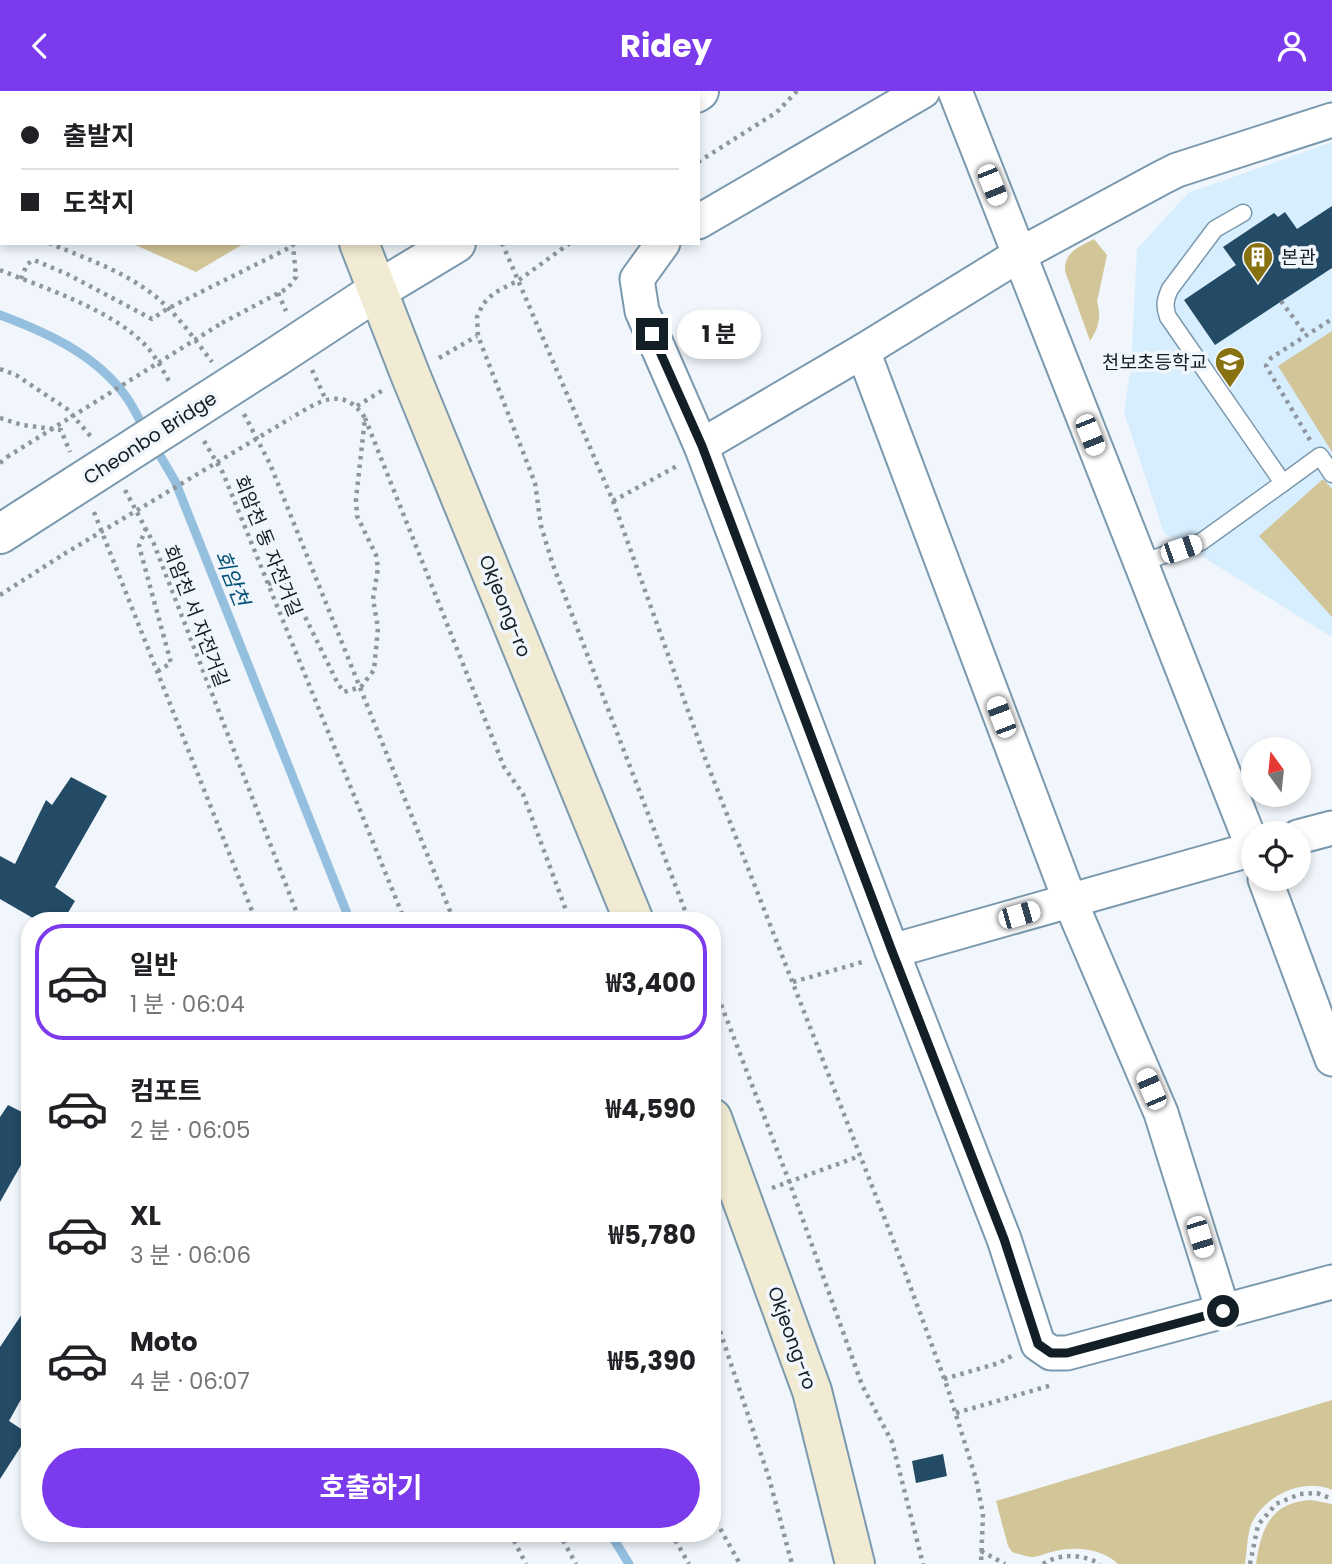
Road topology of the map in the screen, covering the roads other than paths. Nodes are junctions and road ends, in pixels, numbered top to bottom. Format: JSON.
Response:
{"nodes":[{"id":1,"x":923,"y":91,"type":"edge"},
{"id":2,"x":954,"y":91,"type":"edge"},
{"id":3,"x":1332,"y":120,"type":"edge"},
{"id":4,"x":1242,"y":213,"type":"dead end"},
{"id":5,"x":700,"y":221,"type":"edge"},
{"id":6,"x":360,"y":245,"type":"edge"},
{"id":7,"x":453,"y":245,"type":"edge"},
{"id":8,"x":662,"y":245,"type":"edge"},
{"id":9,"x":1019,"y":255,"type":"junction"},
{"id":10,"x":378,"y":290,"type":"junction"},
{"id":11,"x":863,"y":351,"type":"junction"},
{"id":12,"x":691,"y":455,"type":"junction"},
{"id":13,"x":1332,"y":474,"type":"edge"},
{"id":14,"x":1283,"y":483,"type":"junction"},
{"id":15,"x":12,"y":526,"type":"edge"},
{"id":16,"x":1141,"y":563,"type":"junction"},
{"id":17,"x":1242,"y":821,"type":"edge"},
{"id":18,"x":1332,"y":828,"type":"edge"},
{"id":19,"x":1311,"y":834,"type":"edge"},
{"id":20,"x":1241,"y":851,"type":"edge"},
{"id":21,"x":1270,"y":891,"type":"edge"},
{"id":22,"x":1070,"y":901,"type":"junction"},
{"id":23,"x":630,"y":912,"type":"edge"},
{"id":24,"x":892,"y":951,"type":"junction"},
{"id":25,"x":1331,"y":1054,"type":"edge"},
{"id":26,"x":721,"y":1143,"type":"edge"},
{"id":27,"x":1332,"y":1282,"type":"edge"},
{"id":28,"x":1223,"y":1311,"type":"junction"},
{"id":29,"x":855,"y":1564,"type":"edge"}],
"edges":[{"from":1,"to":5,"type":"street"},
{"from":2,"to":9,"type":"street"},
{"from":3,"to":9,"type":"street"},
{"from":4,"to":14,"type":"lane"},
{"from":6,"to":10,"type":"main road","name":"Okjeong-ro"},
{"from":7,"to":10,"type":"street"},
{"from":8,"to":12,"type":"street"},
{"from":9,"to":11,"type":"street"},
{"from":9,"to":16,"type":"street"},
{"from":10,"to":15,"type":"street","name":"Cheonbo Bridge","bridge":true},
{"from":10,"to":23,"type":"main road","name":"Okjeong-ro"},
{"from":11,"to":12,"type":"street"},
{"from":11,"to":22,"type":"street"},
{"from":12,"to":24,"type":"street"},
{"from":13,"to":14,"type":"lane"},
{"from":14,"to":16,"type":"lane"},
{"from":16,"to":17,"type":"street"},
{"from":18,"to":19,"type":"street"},
{"from":20,"to":22,"type":"street"},
{"from":21,"to":25,"type":"street"},
{"from":22,"to":24,"type":"street"},
{"from":22,"to":28,"type":"street"},
{"from":24,"to":28,"type":"street"},
{"from":26,"to":29,"type":"main road","name":"Okjeong-ro"},
{"from":27,"to":28,"type":"street"}]}
